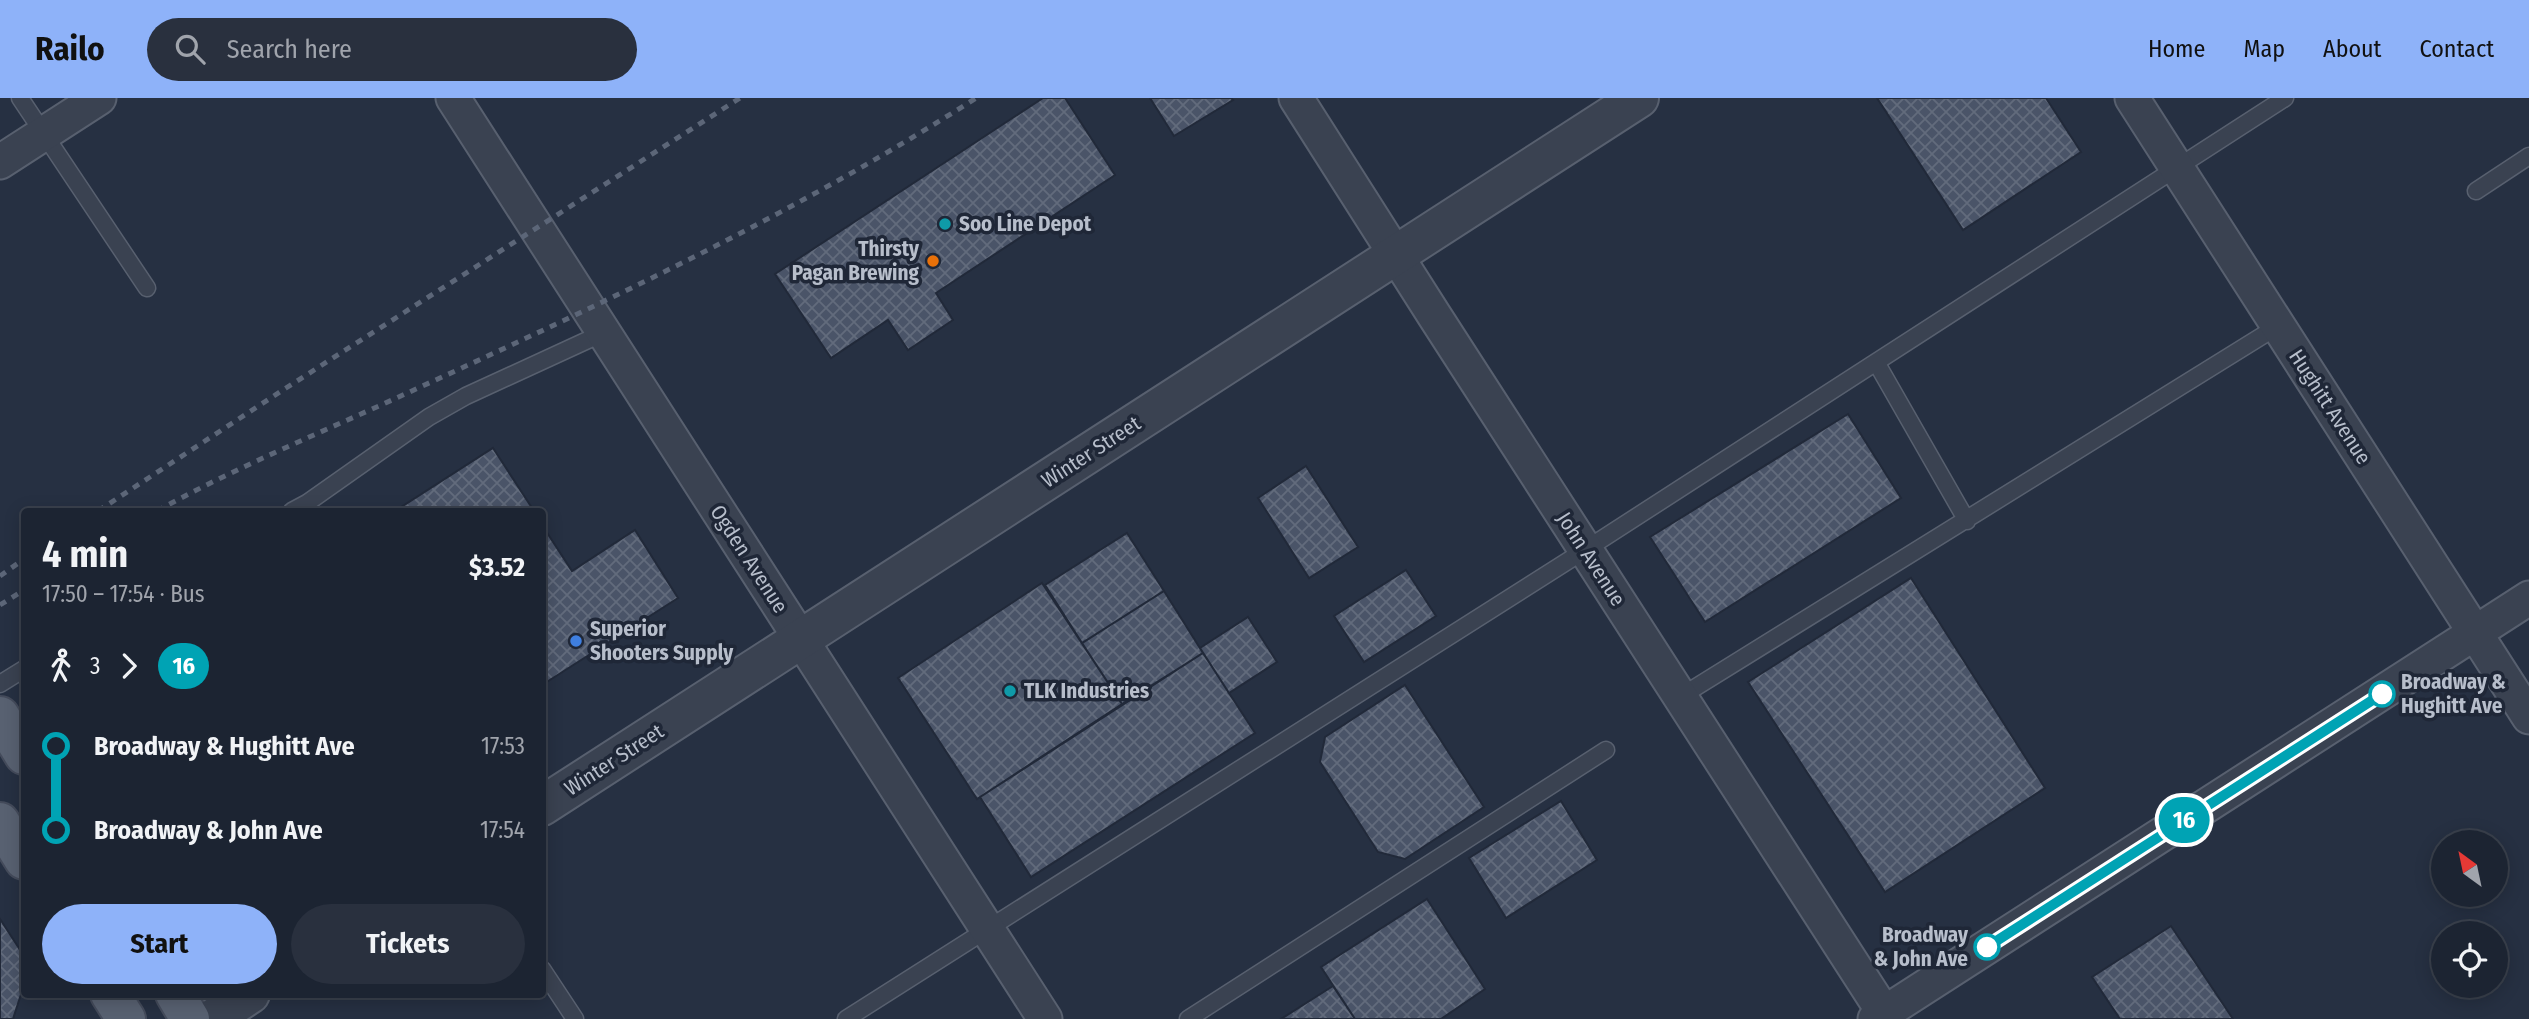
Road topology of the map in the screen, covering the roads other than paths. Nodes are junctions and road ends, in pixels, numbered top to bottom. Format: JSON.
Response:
{"nodes":[{"id":1,"x":20,"y":98,"type":"edge"},
{"id":2,"x":99,"y":98,"type":"edge"},
{"id":3,"x":453,"y":98,"type":"edge"},
{"id":4,"x":1296,"y":98,"type":"edge"},
{"id":5,"x":1639,"y":98,"type":"edge"},
{"id":6,"x":2132,"y":98,"type":"edge"},
{"id":7,"x":2285,"y":98,"type":"edge"},
{"id":8,"x":43,"y":134,"type":"junction"},
{"id":9,"x":2529,"y":156,"type":"edge"},
{"id":10,"x":0,"y":162,"type":"edge"},
{"id":11,"x":2176,"y":169,"type":"junction"},
{"id":12,"x":2476,"y":191,"type":"dead end"},
{"id":13,"x":1395,"y":256,"type":"junction"},
{"id":14,"x":147,"y":288,"type":"dead end"},
{"id":15,"x":2277,"y":326,"type":"junction"},
{"id":16,"x":603,"y":332,"type":"junction"},
{"id":17,"x":1876,"y":362,"type":"junction"},
{"id":18,"x":298,"y":508,"type":"edge"},
{"id":19,"x":1967,"y":521,"type":"junction"},
{"id":20,"x":1586,"y":550,"type":"junction"},
{"id":21,"x":2529,"y":598,"type":"edge"},
{"id":22,"x":2475,"y":634,"type":"junction"},
{"id":23,"x":801,"y":639,"type":"junction"},
{"id":24,"x":21,"y":671,"type":"edge"},
{"id":25,"x":0,"y":684,"type":"edge"},
{"id":26,"x":1680,"y":697,"type":"junction"},
{"id":27,"x":0,"y":716,"type":"edge"},
{"id":28,"x":2529,"y":717,"type":"edge"},
{"id":29,"x":21,"y":750,"type":"edge"},
{"id":30,"x":1606,"y":750,"type":"dead end"},
{"id":31,"x":546,"y":803,"type":"edge"},
{"id":32,"x":0,"y":822,"type":"edge"},
{"id":33,"x":21,"y":855,"type":"edge"},
{"id":34,"x":987,"y":929,"type":"junction"},
{"id":35,"x":546,"y":975,"type":"edge"},
{"id":36,"x":113,"y":998,"type":"edge"},
{"id":37,"x":177,"y":998,"type":"edge"},
{"id":38,"x":244,"y":998,"type":"edge"},
{"id":39,"x":1882,"y":1017,"type":"edge"},
{"id":40,"x":126,"y":1019,"type":"edge"},
{"id":41,"x":190,"y":1019,"type":"edge"},
{"id":42,"x":212,"y":1019,"type":"edge"},
{"id":43,"x":575,"y":1019,"type":"edge"},
{"id":44,"x":846,"y":1019,"type":"edge"},
{"id":45,"x":1045,"y":1019,"type":"edge"},
{"id":46,"x":1188,"y":1019,"type":"edge"}],
"edges":[{"from":1,"to":8,"type":"lane"},
{"from":2,"to":8,"type":"street"},
{"from":3,"to":16,"type":"street","name":"Ogden Avenue"},
{"from":4,"to":13,"type":"street","name":"John Avenue"},
{"from":5,"to":13,"type":"street","name":"Winter Street"},
{"from":6,"to":11,"type":"street","name":"Hughitt Avenue"},
{"from":7,"to":11,"type":"lane"},
{"from":8,"to":10,"type":"street"},
{"from":8,"to":14,"type":"lane"},
{"from":9,"to":12,"type":"lane"},
{"from":11,"to":15,"type":"street","name":"Hughitt Avenue"},
{"from":11,"to":17,"type":"lane"},
{"from":13,"to":20,"type":"street","name":"John Avenue"},
{"from":13,"to":23,"type":"street","name":"Winter Street"},
{"from":15,"to":19,"type":"lane"},
{"from":15,"to":22,"type":"street","name":"Hughitt Avenue"},
{"from":16,"to":18,"type":"lane"},
{"from":16,"to":23,"type":"street","name":"Ogden Avenue"},
{"from":17,"to":19,"type":"lane"},
{"from":17,"to":20,"type":"lane"},
{"from":19,"to":26,"type":"lane"},
{"from":20,"to":26,"type":"street","name":"John Avenue"},
{"from":20,"to":34,"type":"lane"},
{"from":21,"to":22,"type":"street"},
{"from":22,"to":28,"type":"street","name":"Hughitt Avenue"},
{"from":22,"to":39,"type":"street"},
{"from":23,"to":31,"type":"street","name":"Winter Street"},
{"from":23,"to":34,"type":"street","name":"Ogden Avenue"},
{"from":24,"to":25,"type":"lane"},
{"from":26,"to":39,"type":"street","name":"John Avenue"},
{"from":27,"to":29,"type":"main road"},
{"from":30,"to":46,"type":"lane"},
{"from":32,"to":33,"type":"main road"},
{"from":34,"to":44,"type":"lane"},
{"from":34,"to":45,"type":"street","name":"Ogden Avenue"},
{"from":35,"to":43,"type":"lane"},
{"from":36,"to":40,"type":"main road"},
{"from":37,"to":41,"type":"main road"},
{"from":38,"to":42,"type":"street"}]}
